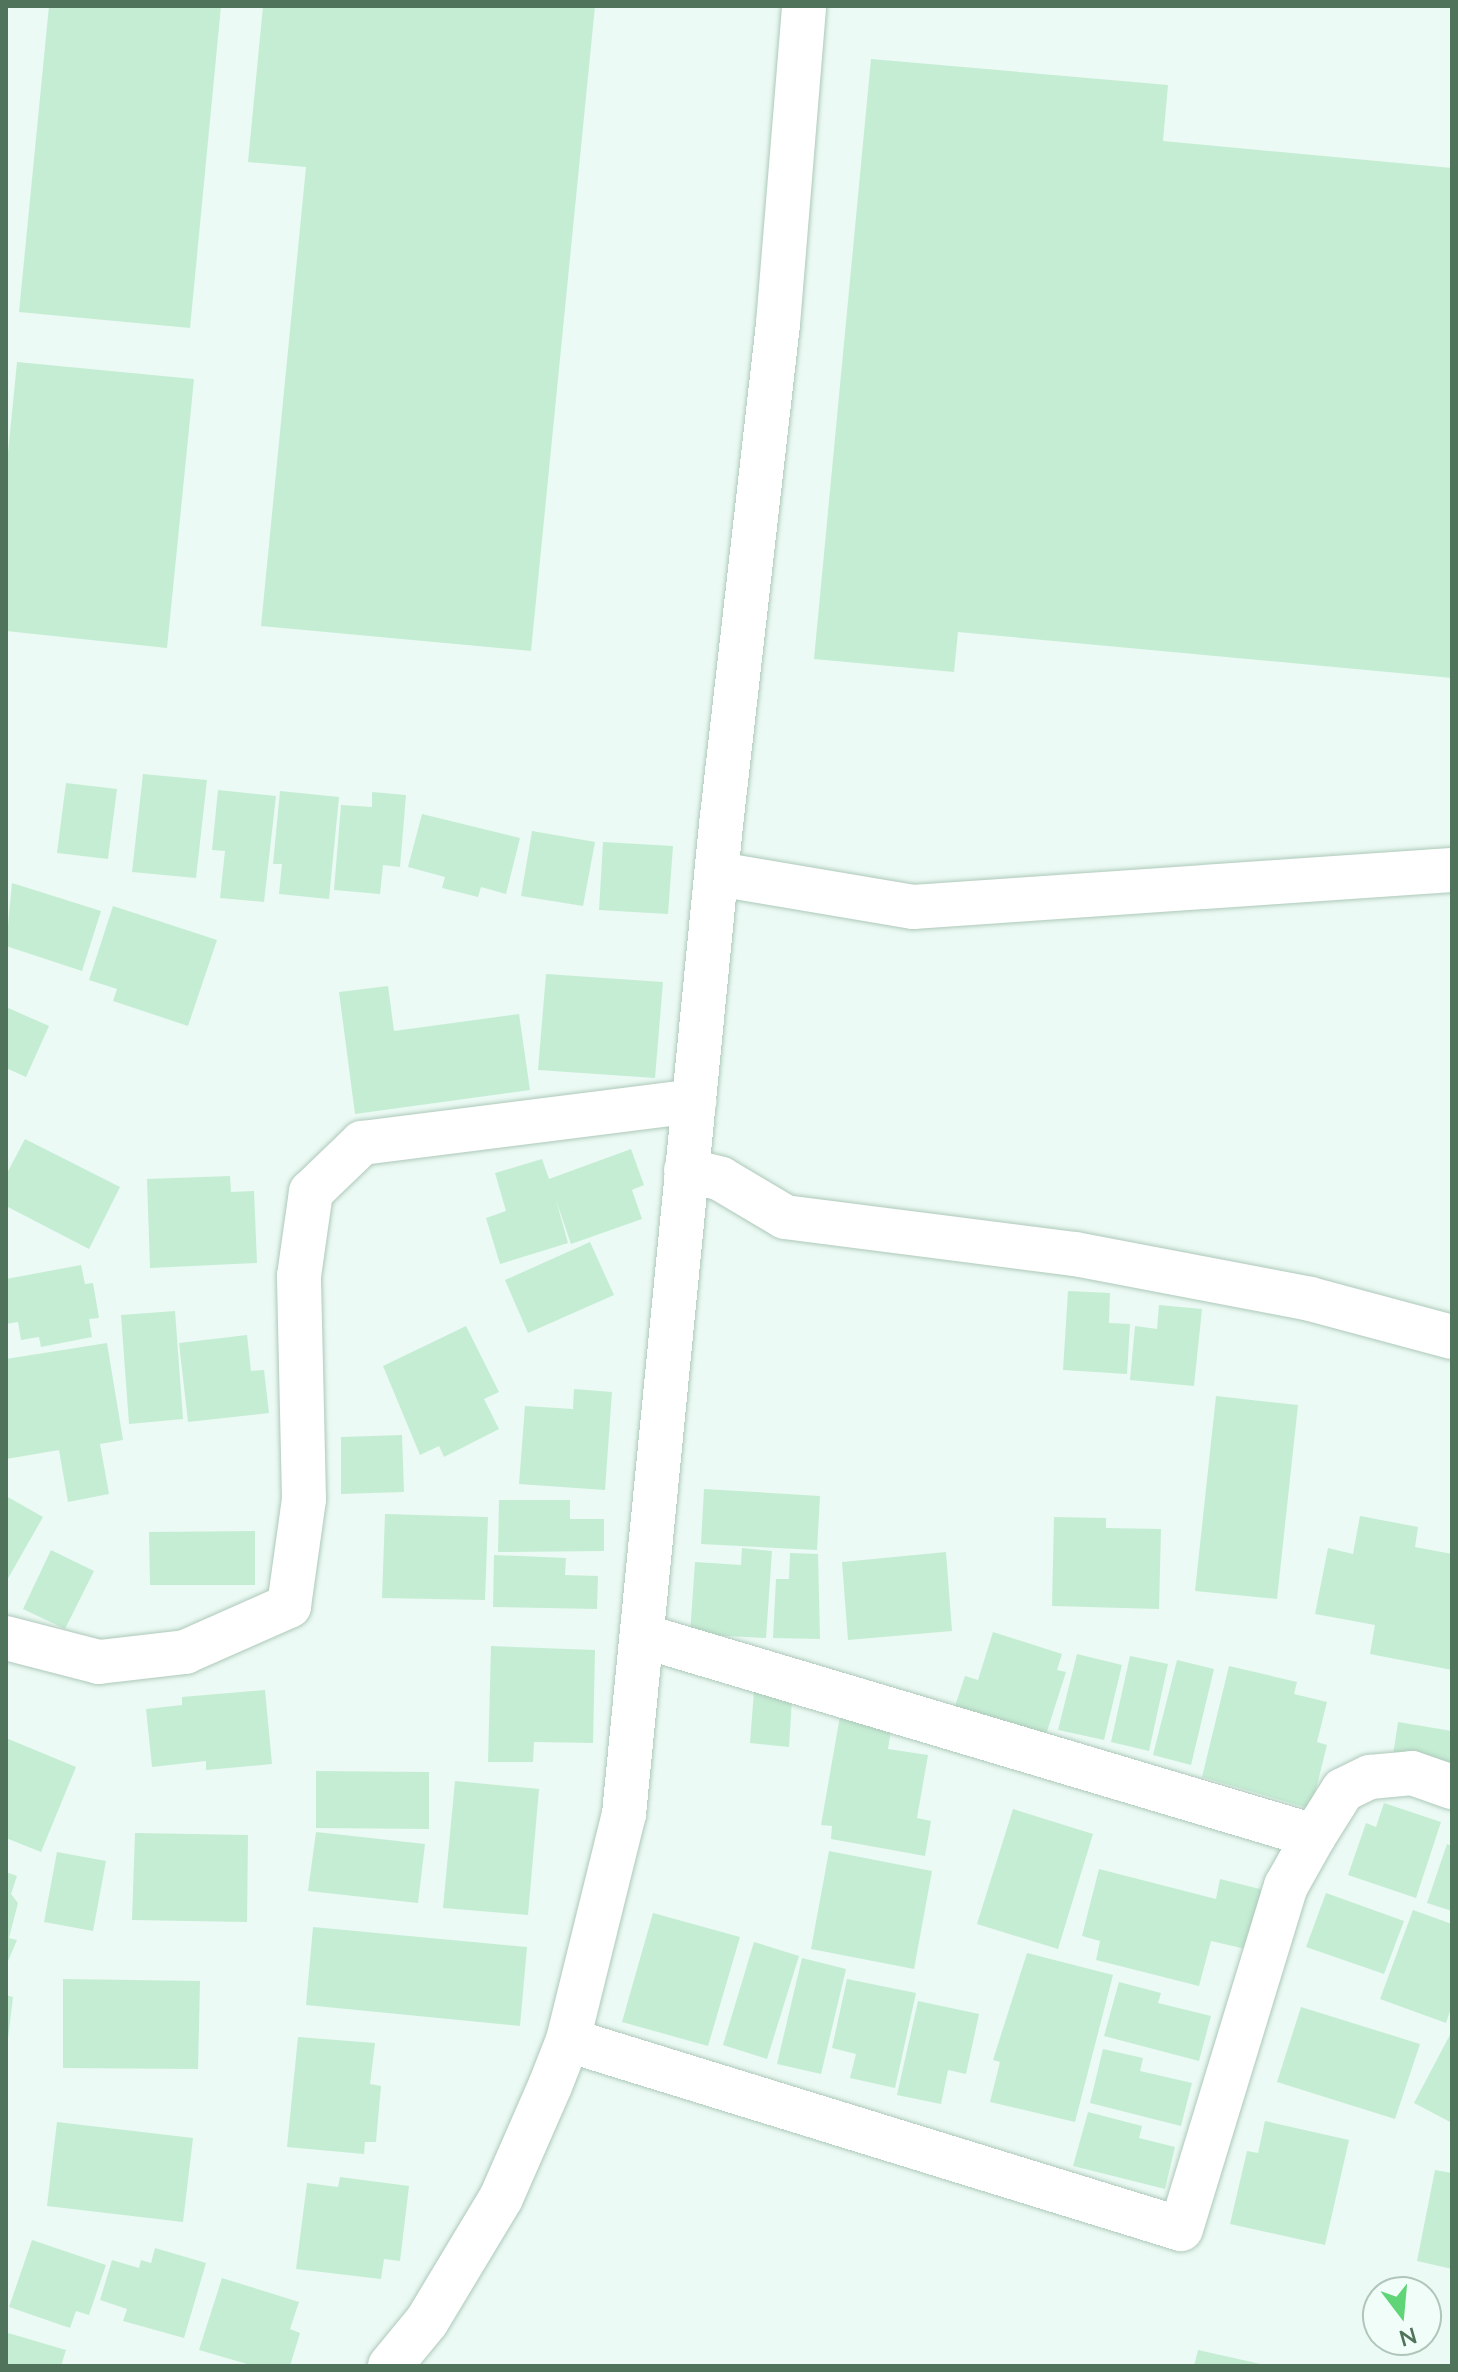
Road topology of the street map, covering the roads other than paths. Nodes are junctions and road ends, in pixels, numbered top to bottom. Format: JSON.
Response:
{"nodes":[{"id":1,"x":804,"y":6,"type":"edge"},
{"id":2,"x":1452,"y":870,"type":"edge"},
{"id":3,"x":718,"y":874,"type":"junction"},
{"id":4,"x":694,"y":1101,"type":"junction"},
{"id":5,"x":686,"y":1170,"type":"junction"},
{"id":6,"x":1452,"y":1337,"type":"edge"},
{"id":7,"x":643,"y":1636,"type":"junction"},
{"id":8,"x":6,"y":1638,"type":"edge"},
{"id":9,"x":1452,"y":1787,"type":"edge"},
{"id":10,"x":1314,"y":1836,"type":"junction"},
{"id":11,"x":568,"y":2040,"type":"junction"},
{"id":12,"x":390,"y":2366,"type":"edge"}],
"edges":[{"from":1,"to":3,"type":"street"},
{"from":2,"to":3,"type":"street"},
{"from":3,"to":4,"type":"street"},
{"from":4,"to":5,"type":"street"},
{"from":4,"to":8,"type":"street"},
{"from":5,"to":6,"type":"street"},
{"from":5,"to":7,"type":"street"},
{"from":7,"to":10,"type":"street"},
{"from":7,"to":11,"type":"street"},
{"from":9,"to":10,"type":"street"},
{"from":10,"to":11,"type":"street"},
{"from":11,"to":12,"type":"street"}]}
